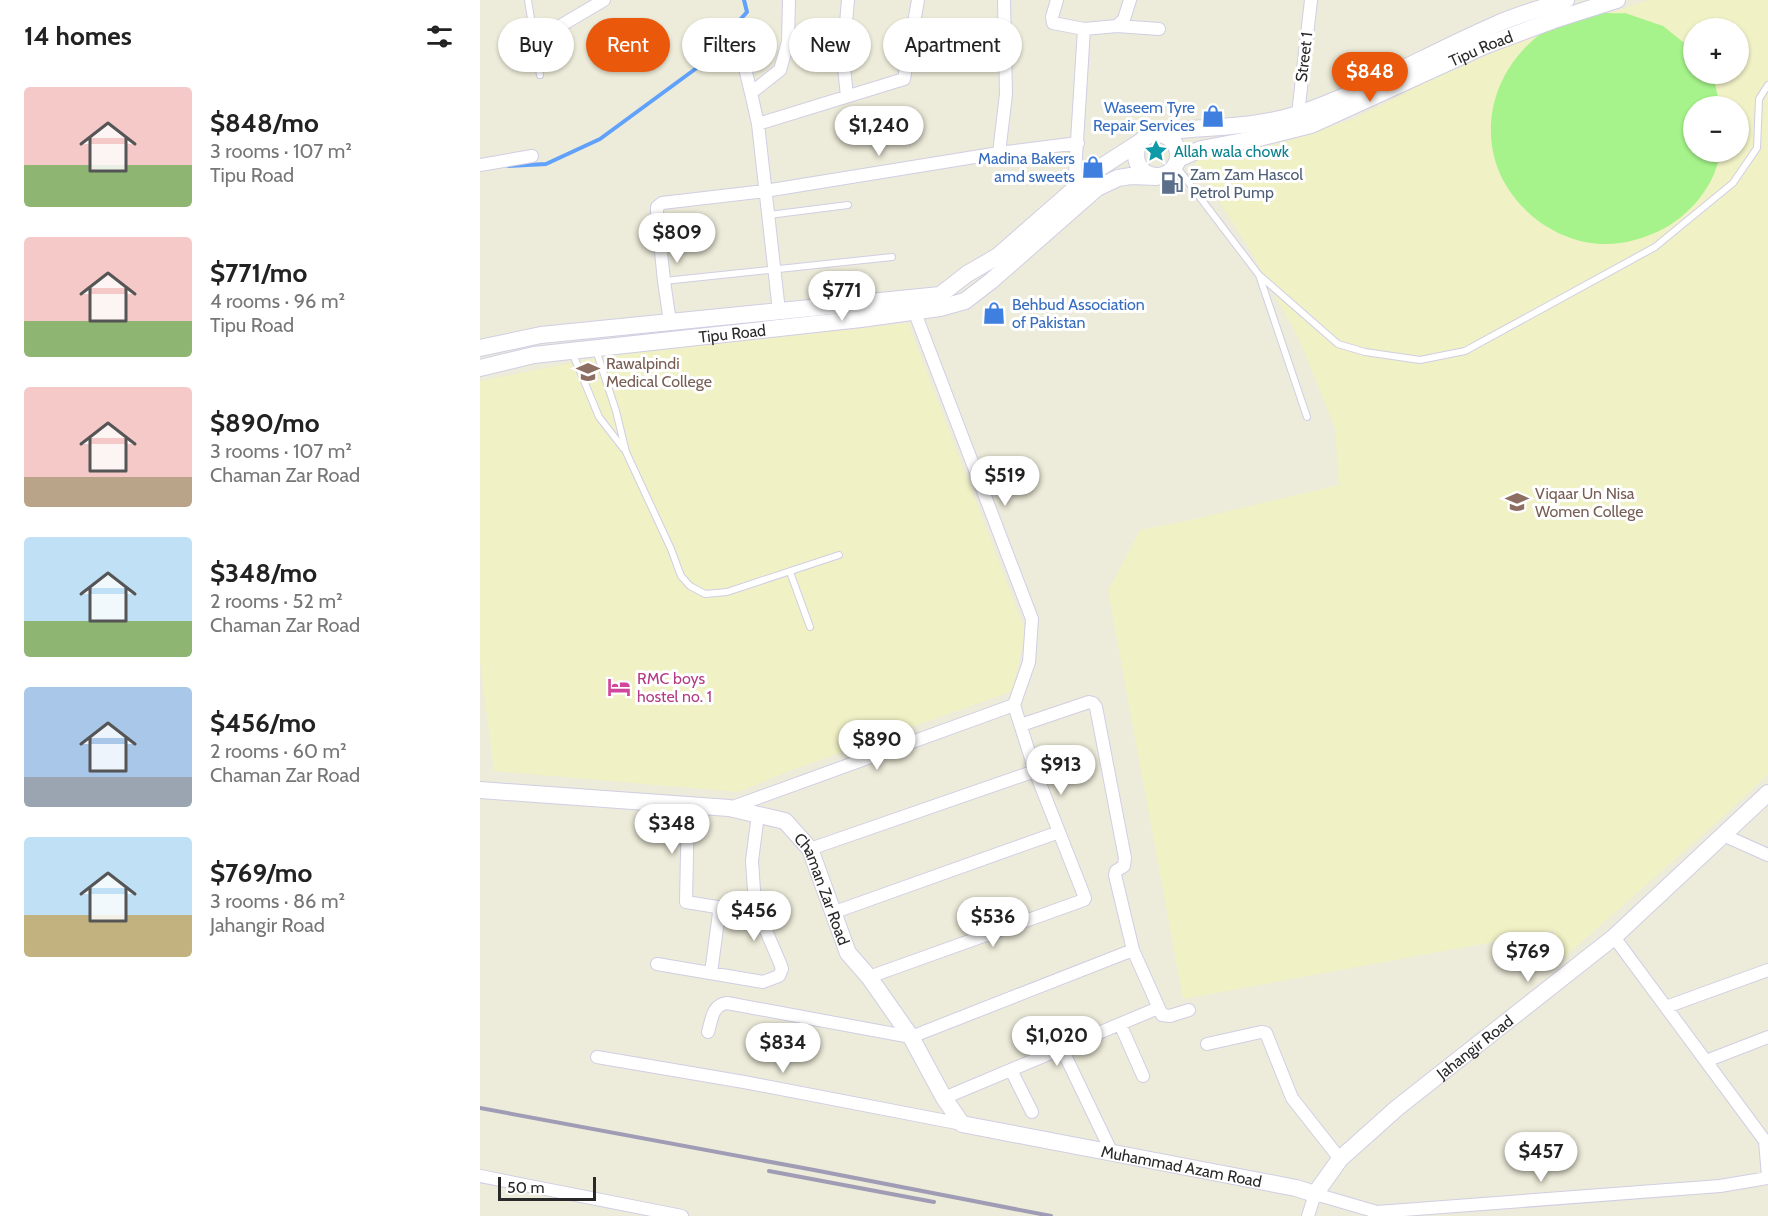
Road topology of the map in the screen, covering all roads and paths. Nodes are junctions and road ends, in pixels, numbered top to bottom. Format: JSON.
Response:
{"nodes":[{"id":1,"x":528,"y":0,"type":"edge"},
{"id":2,"x":604,"y":0,"type":"edge"},
{"id":3,"x":789,"y":0,"type":"edge"},
{"id":4,"x":848,"y":0,"type":"edge"},
{"id":5,"x":918,"y":0,"type":"edge"},
{"id":6,"x":1004,"y":0,"type":"edge"},
{"id":7,"x":1057,"y":0,"type":"edge"},
{"id":8,"x":1130,"y":0,"type":"edge"},
{"id":9,"x":1311,"y":0,"type":"edge"},
{"id":10,"x":1566,"y":0,"type":"edge"},
{"id":11,"x":1617,"y":0,"type":"edge"},
{"id":12,"x":1530,"y":6,"type":"edge"},
{"id":13,"x":531,"y":18,"type":"edge"},
{"id":14,"x":574,"y":18,"type":"edge"},
{"id":15,"x":1117,"y":26,"type":"junction"},
{"id":16,"x":1084,"y":29,"type":"junction"},
{"id":17,"x":1159,"y":29,"type":"dead end"},
{"id":18,"x":540,"y":72,"type":"edge"},
{"id":19,"x":746,"y":72,"type":"edge"},
{"id":20,"x":540,"y":75,"type":"dead end"},
{"id":21,"x":1768,"y":85,"type":"edge"},
{"id":22,"x":751,"y":93,"type":"junction"},
{"id":23,"x":847,"y":96,"type":"junction"},
{"id":24,"x":1298,"y":114,"type":"junction"},
{"id":25,"x":758,"y":124,"type":"junction"},
{"id":26,"x":1147,"y":138,"type":"junction"},
{"id":27,"x":1078,"y":143,"type":"junction"},
{"id":28,"x":999,"y":153,"type":"junction"},
{"id":29,"x":532,"y":156,"type":"dead end"},
{"id":30,"x":1177,"y":163,"type":"junction"},
{"id":31,"x":480,"y":165,"type":"edge"},
{"id":32,"x":1157,"y":177,"type":"junction"},
{"id":33,"x":1074,"y":189,"type":"junction"},
{"id":34,"x":765,"y":191,"type":"junction"},
{"id":35,"x":848,"y":205,"type":"dead end"},
{"id":36,"x":768,"y":215,"type":"junction"},
{"id":37,"x":892,"y":256,"type":"dead end"},
{"id":38,"x":774,"y":269,"type":"junction"},
{"id":39,"x":1259,"y":275,"type":"junction"},
{"id":40,"x":664,"y":281,"type":"junction"},
{"id":41,"x":779,"y":311,"type":"junction"},
{"id":42,"x":915,"y":313,"type":"junction"},
{"id":43,"x":670,"y":322,"type":"junction"},
{"id":44,"x":481,"y":347,"type":"edge"},
{"id":45,"x":596,"y":349,"type":"junction"},
{"id":46,"x":572,"y":351,"type":"junction"},
{"id":47,"x":480,"y":369,"type":"edge"},
{"id":48,"x":1307,"y":417,"type":"dead end"},
{"id":49,"x":626,"y":452,"type":"junction"},
{"id":50,"x":839,"y":555,"type":"dead end"},
{"id":51,"x":790,"y":572,"type":"junction"},
{"id":52,"x":810,"y":627,"type":"dead end"},
{"id":53,"x":1014,"y":705,"type":"junction"},
{"id":54,"x":1021,"y":726,"type":"junction"},
{"id":55,"x":1035,"y":771,"type":"junction"},
{"id":56,"x":480,"y":790,"type":"edge"},
{"id":57,"x":1768,"y":793,"type":"edge"},
{"id":58,"x":688,"y":806,"type":"junction"},
{"id":59,"x":729,"y":808,"type":"junction"},
{"id":60,"x":758,"y":814,"type":"junction"},
{"id":61,"x":1059,"y":832,"type":"junction"},
{"id":62,"x":1723,"y":835,"type":"junction"},
{"id":63,"x":810,"y":849,"type":"junction"},
{"id":64,"x":1768,"y":855,"type":"edge"},
{"id":65,"x":832,"y":913,"type":"junction"},
{"id":66,"x":1614,"y":937,"type":"junction"},
{"id":67,"x":1133,"y":950,"type":"junction"},
{"id":68,"x":657,"y":964,"type":"dead end"},
{"id":69,"x":1768,"y":970,"type":"edge"},
{"id":70,"x":711,"y":973,"type":"junction"},
{"id":71,"x":869,"y":977,"type":"junction"},
{"id":72,"x":1158,"y":1008,"type":"junction"},
{"id":73,"x":1666,"y":1008,"type":"junction"},
{"id":74,"x":1189,"y":1010,"type":"dead end"},
{"id":75,"x":1120,"y":1024,"type":"junction"},
{"id":76,"x":708,"y":1032,"type":"dead end"},
{"id":77,"x":1768,"y":1037,"type":"edge"},
{"id":78,"x":910,"y":1038,"type":"junction"},
{"id":79,"x":1207,"y":1044,"type":"dead end"},
{"id":80,"x":1062,"y":1049,"type":"junction"},
{"id":81,"x":597,"y":1057,"type":"dead end"},
{"id":82,"x":1706,"y":1061,"type":"junction"},
{"id":83,"x":1011,"y":1070,"type":"junction"},
{"id":84,"x":1143,"y":1076,"type":"dead end"},
{"id":85,"x":944,"y":1098,"type":"junction"},
{"id":86,"x":1032,"y":1112,"type":"dead end"},
{"id":87,"x":962,"y":1124,"type":"junction"},
{"id":88,"x":1112,"y":1153,"type":"junction"},
{"id":89,"x":1340,"y":1159,"type":"junction"},
{"id":90,"x":480,"y":1176,"type":"edge"},
{"id":91,"x":1768,"y":1177,"type":"edge"},
{"id":92,"x":1315,"y":1194,"type":"junction"},
{"id":93,"x":682,"y":1216,"type":"edge"},
{"id":94,"x":1308,"y":1216,"type":"edge"}],
"edges":[{"from":1,"to":13,"type":"lane"},
{"from":2,"to":14,"type":"street"},
{"from":3,"to":22,"type":"street"},
{"from":4,"to":23,"type":"street"},
{"from":5,"to":23,"type":"street"},
{"from":6,"to":28,"type":"street"},
{"from":7,"to":16,"type":"street"},
{"from":8,"to":15,"type":"street"},
{"from":9,"to":24,"type":"street","name":"Street 1"},
{"from":10,"to":12,"type":"main road"},
{"from":11,"to":30,"type":"main road","name":"Tipu Road"},
{"from":12,"to":24,"type":"main road"},
{"from":15,"to":16,"type":"street"},
{"from":15,"to":17,"type":"street"},
{"from":16,"to":27,"type":"street"},
{"from":18,"to":20,"type":"lane"},
{"from":19,"to":22,"type":"street"},
{"from":21,"to":39,"type":"lane"},
{"from":22,"to":25,"type":"street"},
{"from":23,"to":25,"type":"street"},
{"from":24,"to":26,"type":"main road"},
{"from":25,"to":34,"type":"street"},
{"from":26,"to":30,"type":"main road"},
{"from":26,"to":32,"type":"main road"},
{"from":26,"to":33,"type":"main road"},
{"from":27,"to":28,"type":"street"},
{"from":27,"to":33,"type":"street"},
{"from":28,"to":34,"type":"street"},
{"from":29,"to":31,"type":"street"},
{"from":30,"to":32,"type":"main road"},
{"from":30,"to":39,"type":"lane"},
{"from":32,"to":42,"type":"main road","name":"Tipu Road"},
{"from":33,"to":41,"type":"main road"},
{"from":34,"to":36,"type":"street"},
{"from":34,"to":40,"type":"street"},
{"from":35,"to":36,"type":"lane"},
{"from":36,"to":38,"type":"street"},
{"from":37,"to":38,"type":"lane"},
{"from":38,"to":40,"type":"lane"},
{"from":38,"to":41,"type":"street"},
{"from":39,"to":48,"type":"lane"},
{"from":40,"to":43,"type":"street"},
{"from":41,"to":43,"type":"main road"},
{"from":42,"to":45,"type":"main road","name":"Tipu Road"},
{"from":42,"to":53,"type":"street"},
{"from":43,"to":44,"type":"main road"},
{"from":45,"to":46,"type":"main road","name":"Tipu Road"},
{"from":45,"to":49,"type":"lane"},
{"from":46,"to":47,"type":"main road","name":"Tipu Road"},
{"from":46,"to":49,"type":"lane"},
{"from":49,"to":51,"type":"lane"},
{"from":50,"to":51,"type":"lane"},
{"from":51,"to":52,"type":"lane"},
{"from":53,"to":54,"type":"street"},
{"from":53,"to":59,"type":"street"},
{"from":54,"to":55,"type":"street"},
{"from":54,"to":67,"type":"street"},
{"from":55,"to":61,"type":"street"},
{"from":55,"to":63,"type":"street"},
{"from":56,"to":58,"type":"main road","name":"Chaman Zar Road"},
{"from":57,"to":62,"type":"main road","name":"Jahangir Road"},
{"from":58,"to":59,"type":"main road","name":"Chaman Zar Road"},
{"from":58,"to":70,"type":"street"},
{"from":59,"to":60,"type":"main road","name":"Chaman Zar Road"},
{"from":60,"to":63,"type":"main road","name":"Chaman Zar Road"},
{"from":60,"to":70,"type":"street"},
{"from":61,"to":65,"type":"street"},
{"from":61,"to":71,"type":"street"},
{"from":62,"to":64,"type":"street"},
{"from":62,"to":66,"type":"main road","name":"Jahangir Road"},
{"from":63,"to":65,"type":"main road","name":"Chaman Zar Road"},
{"from":65,"to":71,"type":"main road","name":"Chaman Zar Road"},
{"from":66,"to":73,"type":"street"},
{"from":66,"to":89,"type":"main road","name":"Jahangir Road"},
{"from":67,"to":72,"type":"street"},
{"from":67,"to":78,"type":"street"},
{"from":68,"to":70,"type":"street"},
{"from":69,"to":73,"type":"street"},
{"from":71,"to":78,"type":"main road","name":"Chaman Zar Road"},
{"from":72,"to":74,"type":"street"},
{"from":72,"to":75,"type":"street"},
{"from":73,"to":82,"type":"street"},
{"from":75,"to":80,"type":"street"},
{"from":75,"to":84,"type":"street"},
{"from":76,"to":78,"type":"street"},
{"from":77,"to":82,"type":"street"},
{"from":78,"to":85,"type":"main road","name":"Chaman Zar Road"},
{"from":79,"to":89,"type":"street"},
{"from":80,"to":83,"type":"street"},
{"from":80,"to":88,"type":"street"},
{"from":81,"to":87,"type":"street","name":"Muhammad Azam Road"},
{"from":82,"to":91,"type":"street"},
{"from":83,"to":85,"type":"street"},
{"from":83,"to":86,"type":"street"},
{"from":85,"to":87,"type":"main road","name":"Chaman Zar Road"},
{"from":87,"to":88,"type":"main road","name":"Muhammad Azam Road"},
{"from":88,"to":92,"type":"main road","name":"Muhammad Azam Road"},
{"from":89,"to":92,"type":"main road","name":"Jahangir Road"},
{"from":90,"to":93,"type":"street"},
{"from":91,"to":92,"type":"street","name":"Muhammad Azam Road"},
{"from":92,"to":94,"type":"street","name":"Jahangir Road"}]}
